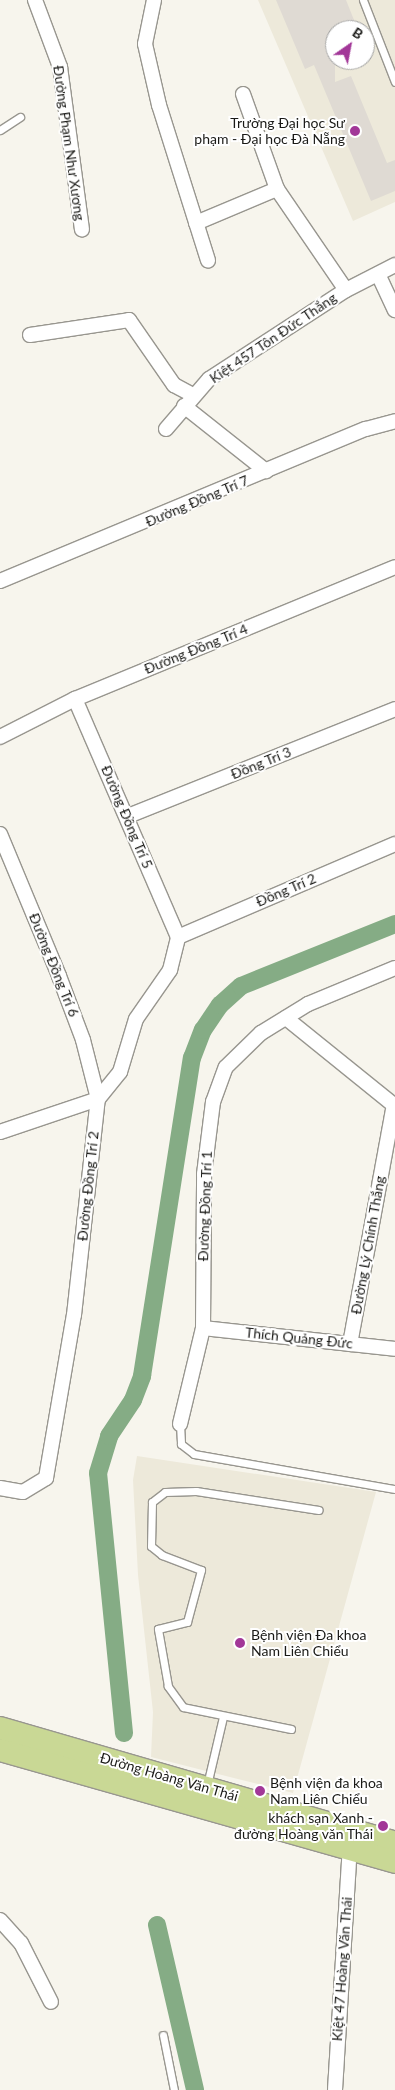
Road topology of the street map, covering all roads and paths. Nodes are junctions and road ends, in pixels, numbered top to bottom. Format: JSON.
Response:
{"nodes":[{"id":1,"x":35,"y":0,"type":"edge"},
{"id":2,"x":154,"y":0,"type":"edge"},
{"id":3,"x":362,"y":0,"type":"edge"},
{"id":4,"x":395,"y":82,"type":"edge"},
{"id":5,"x":243,"y":94,"type":"dead end"},
{"id":6,"x":20,"y":118,"type":"dead end"},
{"id":7,"x":0,"y":130,"type":"edge"},
{"id":8,"x":277,"y":189,"type":"junction"},
{"id":9,"x":196,"y":223,"type":"junction"},
{"id":10,"x":82,"y":230,"type":"dead end"},
{"id":11,"x":208,"y":260,"type":"dead end"},
{"id":12,"x":395,"y":265,"type":"edge"},
{"id":13,"x":378,"y":274,"type":"junction"},
{"id":14,"x":346,"y":290,"type":"junction"},
{"id":15,"x":395,"y":310,"type":"edge"},
{"id":16,"x":30,"y":334,"type":"dead end"},
{"id":17,"x":188,"y":401,"type":"junction"},
{"id":18,"x":395,"y":421,"type":"edge"},
{"id":19,"x":166,"y":429,"type":"dead end"},
{"id":20,"x":266,"y":471,"type":"junction"},
{"id":21,"x":395,"y":567,"type":"edge"},
{"id":22,"x":0,"y":581,"type":"edge"},
{"id":23,"x":75,"y":699,"type":"junction"},
{"id":24,"x":395,"y":709,"type":"edge"},
{"id":25,"x":0,"y":737,"type":"edge"},
{"id":26,"x":128,"y":816,"type":"junction"},
{"id":27,"x":0,"y":834,"type":"edge"},
{"id":28,"x":395,"y":844,"type":"edge"},
{"id":29,"x":178,"y":937,"type":"junction"},
{"id":30,"x":395,"y":968,"type":"edge"},
{"id":31,"x":286,"y":1018,"type":"junction"},
{"id":32,"x":98,"y":1099,"type":"junction"},
{"id":33,"x":394,"y":1105,"type":"edge"},
{"id":34,"x":0,"y":1132,"type":"edge"},
{"id":35,"x":203,"y":1328,"type":"junction"},
{"id":36,"x":350,"y":1344,"type":"junction"},
{"id":37,"x":395,"y":1349,"type":"edge"},
{"id":38,"x":180,"y":1424,"type":"joint"},
{"id":39,"x":0,"y":1488,"type":"edge"},
{"id":40,"x":395,"y":1489,"type":"edge"},
{"id":41,"x":319,"y":1510,"type":"dead end"},
{"id":42,"x":223,"y":1717,"type":"junction"},
{"id":43,"x":0,"y":1728,"type":"edge"},
{"id":44,"x":291,"y":1729,"type":"dead end"},
{"id":45,"x":0,"y":1750,"type":"edge"},
{"id":46,"x":210,"y":1795,"type":"junction"},
{"id":47,"x":395,"y":1843,"type":"edge"},
{"id":48,"x":350,"y":1848,"type":"junction"},
{"id":49,"x":395,"y":1862,"type":"edge"},
{"id":50,"x":0,"y":1920,"type":"edge"},
{"id":51,"x":51,"y":2002,"type":"dead end"},
{"id":52,"x":163,"y":2035,"type":"dead end"},
{"id":53,"x":174,"y":2090,"type":"edge"},
{"id":54,"x":335,"y":2090,"type":"edge"}],
"edges":[{"from":1,"to":10,"type":"street","name":"Đường Phạm Như Xương"},
{"from":2,"to":9,"type":"street"},
{"from":3,"to":4,"type":"lane"},
{"from":5,"to":8,"type":"street"},
{"from":6,"to":7,"type":"lane"},
{"from":8,"to":9,"type":"street"},
{"from":8,"to":14,"type":"street"},
{"from":9,"to":11,"type":"street"},
{"from":12,"to":13,"type":"street","name":"Kiệt 457 Tôn Đức Thắng"},
{"from":13,"to":14,"type":"street","name":"Kiệt 457 Tôn Đức Thắng"},
{"from":13,"to":15,"type":"street"},
{"from":14,"to":17,"type":"street","name":"Kiệt 457 Tôn Đức Thắng"},
{"from":16,"to":17,"type":"street"},
{"from":17,"to":19,"type":"street","name":"Kiệt 457 Tôn Đức Thắng"},
{"from":17,"to":20,"type":"street"},
{"from":18,"to":20,"type":"street","name":"Đường Đồng Trí 7"},
{"from":20,"to":22,"type":"street","name":"Đường Đồng Trí 7"},
{"from":21,"to":23,"type":"street","name":"Đường Đồng Trí 4"},
{"from":23,"to":25,"type":"street","name":"Đường Đồng Trí 4"},
{"from":23,"to":26,"type":"street","name":"Đường Đồng Trí 5"},
{"from":24,"to":26,"type":"street","name":"Đồng Trí 3"},
{"from":26,"to":29,"type":"street","name":"Đường Đồng Trí 5"},
{"from":27,"to":32,"type":"street","name":"Đường Đồng Trí 6"},
{"from":28,"to":29,"type":"street","name":"Đồng Trí 2"},
{"from":29,"to":32,"type":"street"},
{"from":30,"to":31,"type":"street","name":"Đường Đồng Trí 1"},
{"from":31,"to":33,"type":"street","name":"Đường Lý Chính Thắng"},
{"from":31,"to":35,"type":"street","name":"Đường Đồng Trí 1"},
{"from":32,"to":34,"type":"street"},
{"from":32,"to":39,"type":"street","name":"Đường Đồng Trí 2"},
{"from":33,"to":36,"type":"street","name":"Đường Lý Chính Thắng"},
{"from":35,"to":36,"type":"street","name":"Thích Quảng Đức"},
{"from":35,"to":38,"type":"street","name":"Đường Đồng Trí 1"},
{"from":36,"to":37,"type":"street","name":"Thích Quảng Đức"},
{"from":38,"to":40,"type":"lane"},
{"from":41,"to":42,"type":"lane"},
{"from":42,"to":44,"type":"lane"},
{"from":42,"to":46,"type":"lane"},
{"from":43,"to":46,"type":"main road","name":"Đường Hoàng Văn Thái"},
{"from":45,"to":46,"type":"main road","name":"Đường Hoàng Văn Thái"},
{"from":46,"to":47,"type":"main road","name":"Đường Hoàng Văn Thái"},
{"from":46,"to":48,"type":"main road","name":"Đường Hoàng Văn Thái"},
{"from":48,"to":49,"type":"main road","name":"Đường Hoàng Văn Thái"},
{"from":48,"to":54,"type":"street","name":"Kiệt 47 Hoàng Văn Thái"},
{"from":50,"to":51,"type":"street"},
{"from":52,"to":53,"type":"lane"}]}
